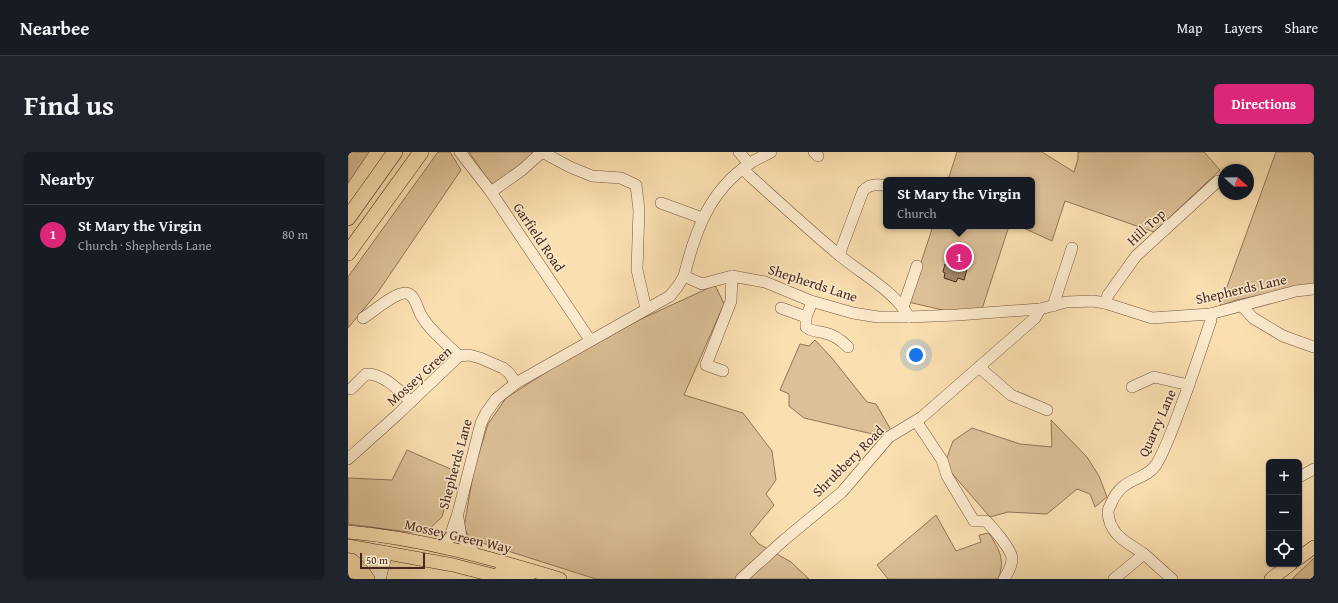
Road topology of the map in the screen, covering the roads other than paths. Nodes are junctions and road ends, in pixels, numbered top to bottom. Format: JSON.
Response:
{"nodes":[{"id":1,"x":396,"y":152,"type":"edge"},
{"id":2,"x":421,"y":152,"type":"edge"},
{"id":3,"x":460,"y":152,"type":"edge"},
{"id":4,"x":542,"y":152,"type":"edge"},
{"id":5,"x":739,"y":152,"type":"edge"},
{"id":6,"x":771,"y":152,"type":"edge"},
{"id":7,"x":746,"y":166,"type":"junction"},
{"id":8,"x":1218,"y":181,"type":"dead end"},
{"id":9,"x":883,"y":186,"type":"edge"},
{"id":10,"x":491,"y":192,"type":"junction"},
{"id":11,"x":661,"y":203,"type":"dead end"},
{"id":12,"x":348,"y":218,"type":"edge"},
{"id":13,"x":702,"y":218,"type":"junction"},
{"id":14,"x":1072,"y":248,"type":"dead end"},
{"id":15,"x":348,"y":253,"type":"edge"},
{"id":16,"x":839,"y":255,"type":"junction"},
{"id":17,"x":917,"y":266,"type":"dead end"},
{"id":18,"x":684,"y":276,"type":"junction"},
{"id":19,"x":732,"y":276,"type":"junction"},
{"id":20,"x":1314,"y":289,"type":"edge"},
{"id":21,"x":812,"y":302,"type":"junction"},
{"id":22,"x":1105,"y":303,"type":"junction"},
{"id":23,"x":1053,"y":306,"type":"junction"},
{"id":24,"x":1242,"y":306,"type":"junction"},
{"id":25,"x":782,"y":308,"type":"dead end"},
{"id":26,"x":646,"y":309,"type":"junction"},
{"id":27,"x":1040,"y":309,"type":"junction"},
{"id":28,"x":906,"y":312,"type":"junction"},
{"id":29,"x":1210,"y":314,"type":"junction"},
{"id":30,"x":806,"y":317,"type":"junction"},
{"id":31,"x":363,"y":318,"type":"dead end"},
{"id":32,"x":590,"y":340,"type":"junction"},
{"id":33,"x":848,"y":347,"type":"dead end"},
{"id":34,"x":1314,"y":347,"type":"edge"},
{"id":35,"x":460,"y":356,"type":"junction"},
{"id":36,"x":979,"y":367,"type":"junction"},
{"id":37,"x":723,"y":371,"type":"dead end"},
{"id":38,"x":516,"y":383,"type":"junction"},
{"id":39,"x":1189,"y":385,"type":"junction"},
{"id":40,"x":1132,"y":387,"type":"dead end"},
{"id":41,"x":351,"y":389,"type":"dead end"},
{"id":42,"x":411,"y":402,"type":"junction"},
{"id":43,"x":1047,"y":410,"type":"dead end"},
{"id":44,"x":916,"y":421,"type":"junction"},
{"id":45,"x":348,"y":459,"type":"edge"},
{"id":46,"x":1314,"y":469,"type":"edge"},
{"id":47,"x":1302,"y":475,"type":"edge"},
{"id":48,"x":458,"y":513,"type":"junction"},
{"id":49,"x":348,"y":532,"type":"edge"},
{"id":50,"x":348,"y":537,"type":"edge"},
{"id":51,"x":352,"y":547,"type":"edge"},
{"id":52,"x":1314,"y":547,"type":"edge"},
{"id":53,"x":446,"y":548,"type":"junction"},
{"id":54,"x":387,"y":552,"type":"junction"},
{"id":55,"x":1144,"y":554,"type":"junction"},
{"id":56,"x":476,"y":555,"type":"junction"},
{"id":57,"x":1302,"y":556,"type":"edge"},
{"id":58,"x":1287,"y":567,"type":"edge"},
{"id":59,"x":380,"y":578,"type":"edge"},
{"id":60,"x":508,"y":579,"type":"edge"},
{"id":61,"x":528,"y":579,"type":"edge"},
{"id":62,"x":560,"y":579,"type":"edge"},
{"id":63,"x":741,"y":579,"type":"edge"},
{"id":64,"x":1004,"y":579,"type":"edge"},
{"id":65,"x":1114,"y":579,"type":"edge"},
{"id":66,"x":1172,"y":579,"type":"edge"},
{"id":67,"x":1271,"y":579,"type":"edge"}],
"edges":[{"from":1,"to":12,"type":"highway"},
{"from":2,"to":15,"type":"highway"},
{"from":3,"to":10,"type":"street","name":"Garfield Road"},
{"from":4,"to":10,"type":"street"},
{"from":4,"to":26,"type":"street"},
{"from":5,"to":7,"type":"street"},
{"from":6,"to":7,"type":"street"},
{"from":7,"to":13,"type":"street"},
{"from":7,"to":16,"type":"street"},
{"from":8,"to":22,"type":"street","name":"Hill Top"},
{"from":9,"to":16,"type":"street"},
{"from":10,"to":32,"type":"street","name":"Garfield Road"},
{"from":11,"to":13,"type":"street"},
{"from":13,"to":18,"type":"street"},
{"from":14,"to":23,"type":"street"},
{"from":16,"to":28,"type":"street"},
{"from":17,"to":28,"type":"street"},
{"from":18,"to":19,"type":"street","name":"Shepherds Lane"},
{"from":18,"to":26,"type":"street","name":"Shepherds Lane"},
{"from":19,"to":21,"type":"street","name":"Shepherds Lane"},
{"from":19,"to":37,"type":"street"},
{"from":20,"to":24,"type":"street","name":"Shepherds Lane"},
{"from":21,"to":28,"type":"street","name":"Shepherds Lane"},
{"from":21,"to":30,"type":"street"},
{"from":22,"to":23,"type":"street","name":"Shepherds Lane"},
{"from":22,"to":29,"type":"street","name":"Shepherds Lane"},
{"from":23,"to":27,"type":"street","name":"Shepherds Lane"},
{"from":24,"to":29,"type":"street","name":"Shepherds Lane"},
{"from":24,"to":34,"type":"street"},
{"from":25,"to":30,"type":"street"},
{"from":26,"to":32,"type":"street","name":"Shepherds Lane"},
{"from":27,"to":28,"type":"street","name":"Shepherds Lane"},
{"from":27,"to":36,"type":"street","name":"Shrubbery Road"},
{"from":29,"to":39,"type":"street","name":"Quarry Lane"},
{"from":30,"to":33,"type":"street"},
{"from":31,"to":35,"type":"street"},
{"from":32,"to":38,"type":"street","name":"Shepherds Lane"},
{"from":35,"to":38,"type":"street","name":"Mossey Green"},
{"from":35,"to":42,"type":"street","name":"Mossey Green"},
{"from":36,"to":43,"type":"street"},
{"from":36,"to":44,"type":"street","name":"Shrubbery Road"},
{"from":38,"to":48,"type":"street","name":"Shepherds Lane"},
{"from":39,"to":40,"type":"street","name":"Quarry Lane"},
{"from":39,"to":55,"type":"street","name":"Quarry Lane"},
{"from":41,"to":42,"type":"street"},
{"from":42,"to":45,"type":"street","name":"Mossey Green"},
{"from":44,"to":63,"type":"street","name":"Shrubbery Road"},
{"from":44,"to":64,"type":"street"},
{"from":46,"to":47,"type":"street"},
{"from":48,"to":53,"type":"street","name":"Shepherds Lane"},
{"from":48,"to":56,"type":"street"},
{"from":49,"to":53,"type":"main road","name":"Mossey Green Way"},
{"from":50,"to":54,"type":"main road"},
{"from":51,"to":54,"type":"main road"},
{"from":51,"to":59,"type":"street"},
{"from":52,"to":57,"type":"main road"},
{"from":53,"to":56,"type":"main road","name":"Mossey Green Way"},
{"from":53,"to":61,"type":"main road"},
{"from":54,"to":59,"type":"street"},
{"from":54,"to":60,"type":"main road"},
{"from":55,"to":65,"type":"street"},
{"from":55,"to":66,"type":"street","name":"Quarry Lane"},
{"from":56,"to":62,"type":"main road","name":"Mossey Green Way"},
{"from":58,"to":67,"type":"main road"}]}
